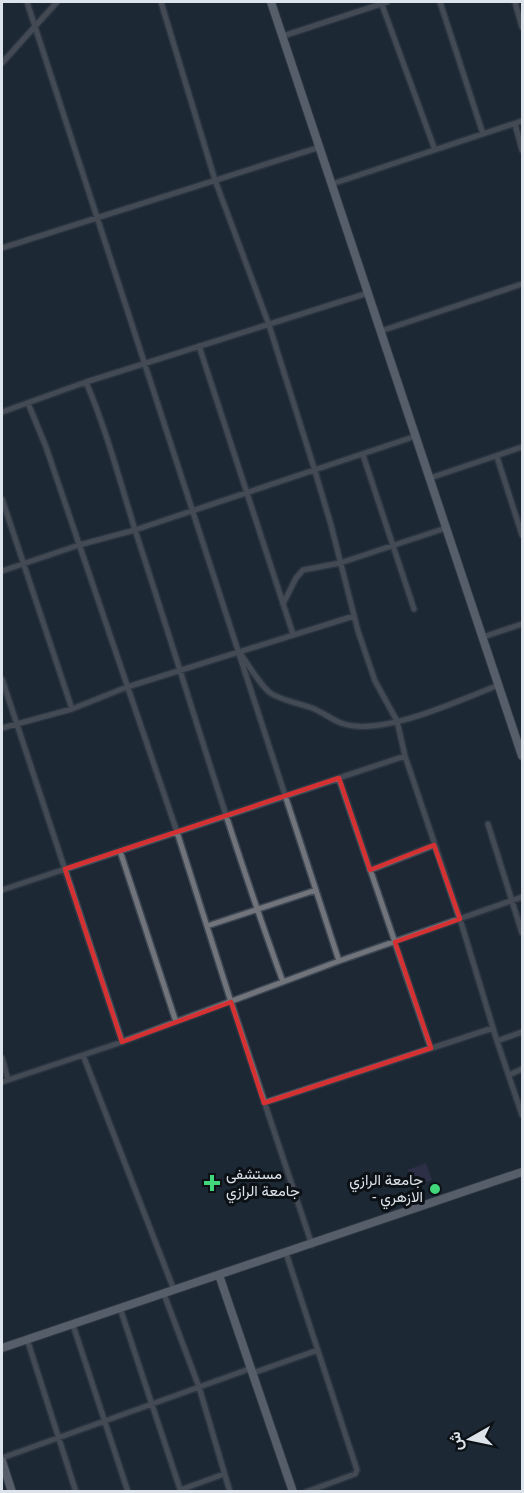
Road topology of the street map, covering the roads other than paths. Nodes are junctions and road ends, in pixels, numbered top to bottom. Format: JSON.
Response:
{"nodes":[{"id":1,"x":27,"y":2,"type":"edge"},
{"id":2,"x":57,"y":2,"type":"edge"},
{"id":3,"x":161,"y":2,"type":"edge"},
{"id":4,"x":272,"y":2,"type":"edge"},
{"id":5,"x":383,"y":2,"type":"edge"},
{"id":6,"x":440,"y":2,"type":"edge"},
{"id":7,"x":516,"y":2,"type":"edge"},
{"id":8,"x":35,"y":26,"type":"junction"},
{"id":9,"x":522,"y":27,"type":"edge"},
{"id":10,"x":283,"y":36,"type":"junction"},
{"id":11,"x":2,"y":63,"type":"edge"},
{"id":12,"x":522,"y":121,"type":"edge"},
{"id":13,"x":515,"y":124,"type":"junction"},
{"id":14,"x":483,"y":134,"type":"junction"},
{"id":15,"x":320,"y":147,"type":"junction"},
{"id":16,"x":435,"y":150,"type":"junction"},
{"id":17,"x":522,"y":150,"type":"edge"},
{"id":18,"x":215,"y":180,"type":"junction"},
{"id":19,"x":332,"y":184,"type":"junction"},
{"id":20,"x":97,"y":218,"type":"junction"},
{"id":21,"x":2,"y":248,"type":"edge"},
{"id":22,"x":522,"y":284,"type":"edge"},
{"id":23,"x":368,"y":293,"type":"junction"},
{"id":24,"x":269,"y":325,"type":"junction"},
{"id":25,"x":381,"y":331,"type":"junction"},
{"id":26,"x":199,"y":346,"type":"junction"},
{"id":27,"x":145,"y":363,"type":"junction"},
{"id":28,"x":86,"y":382,"type":"junction"},
{"id":29,"x":28,"y":403,"type":"junction"},
{"id":30,"x":2,"y":412,"type":"edge"},
{"id":31,"x":416,"y":436,"type":"junction"},
{"id":32,"x":522,"y":447,"type":"edge"},
{"id":33,"x":363,"y":455,"type":"junction"},
{"id":34,"x":497,"y":457,"type":"junction"},
{"id":35,"x":315,"y":471,"type":"junction"},
{"id":36,"x":430,"y":478,"type":"junction"},
{"id":37,"x":248,"y":492,"type":"junction"},
{"id":38,"x":2,"y":499,"type":"edge"},
{"id":39,"x":193,"y":511,"type":"junction"},
{"id":40,"x":446,"y":528,"type":"junction"},
{"id":41,"x":135,"y":530,"type":"junction"},
{"id":42,"x":522,"y":535,"type":"edge"},
{"id":43,"x":394,"y":544,"type":"junction"},
{"id":44,"x":79,"y":545,"type":"junction"},
{"id":45,"x":340,"y":563,"type":"junction"},
{"id":46,"x":22,"y":564,"type":"junction"},
{"id":47,"x":2,"y":571,"type":"edge"},
{"id":48,"x":282,"y":604,"type":"junction"},
{"id":49,"x":414,"y":609,"type":"dead end"},
{"id":50,"x":354,"y":616,"type":"junction"},
{"id":51,"x":522,"y":624,"type":"edge"},
{"id":52,"x":293,"y":634,"type":"junction"},
{"id":53,"x":483,"y":637,"type":"junction"},
{"id":54,"x":238,"y":651,"type":"junction"},
{"id":55,"x":180,"y":671,"type":"junction"},
{"id":56,"x":2,"y":679,"type":"edge"},
{"id":57,"x":499,"y":685,"type":"junction"},
{"id":58,"x":127,"y":687,"type":"junction"},
{"id":59,"x":72,"y":709,"type":"junction"},
{"id":60,"x":397,"y":721,"type":"junction"},
{"id":61,"x":16,"y":724,"type":"junction"},
{"id":62,"x":2,"y":728,"type":"edge"},
{"id":63,"x":405,"y":756,"type":"junction"},
{"id":64,"x":522,"y":756,"type":"edge"},
{"id":65,"x":339,"y":778,"type":"junction"},
{"id":66,"x":285,"y":796,"type":"junction"},
{"id":67,"x":226,"y":815,"type":"junction"},
{"id":68,"x":488,"y":824,"type":"dead end"},
{"id":69,"x":177,"y":832,"type":"junction"},
{"id":70,"x":434,"y":845,"type":"junction"},
{"id":71,"x":120,"y":851,"type":"junction"},
{"id":72,"x":65,"y":869,"type":"junction"},
{"id":73,"x":370,"y":870,"type":"junction"},
{"id":74,"x":2,"y":890,"type":"edge"},
{"id":75,"x":315,"y":890,"type":"junction"},
{"id":76,"x":522,"y":897,"type":"edge"},
{"id":77,"x":511,"y":901,"type":"junction"},
{"id":78,"x":256,"y":910,"type":"junction"},
{"id":79,"x":460,"y":919,"type":"junction"},
{"id":80,"x":207,"y":926,"type":"junction"},
{"id":81,"x":522,"y":933,"type":"edge"},
{"id":82,"x":395,"y":942,"type":"junction"},
{"id":83,"x":339,"y":961,"type":"junction"},
{"id":84,"x":283,"y":982,"type":"junction"},
{"id":85,"x":231,"y":1002,"type":"junction"},
{"id":86,"x":177,"y":1022,"type":"junction"},
{"id":87,"x":493,"y":1028,"type":"junction"},
{"id":88,"x":522,"y":1032,"type":"edge"},
{"id":89,"x":496,"y":1041,"type":"junction"},
{"id":90,"x":122,"y":1042,"type":"junction"},
{"id":91,"x":430,"y":1048,"type":"junction"},
{"id":92,"x":83,"y":1055,"type":"junction"},
{"id":93,"x":2,"y":1058,"type":"edge"},
{"id":94,"x":522,"y":1070,"type":"edge"},
{"id":95,"x":509,"y":1075,"type":"junction"},
{"id":96,"x":8,"y":1080,"type":"junction"},
{"id":97,"x":2,"y":1082,"type":"edge"},
{"id":98,"x":264,"y":1103,"type":"junction"},
{"id":99,"x":522,"y":1115,"type":"edge"},
{"id":100,"x":522,"y":1172,"type":"edge"},
{"id":101,"x":312,"y":1245,"type":"junction"},
{"id":102,"x":286,"y":1253,"type":"junction"},
{"id":103,"x":219,"y":1275,"type":"junction"},
{"id":104,"x":174,"y":1290,"type":"junction"},
{"id":105,"x":164,"y":1294,"type":"junction"},
{"id":106,"x":120,"y":1308,"type":"junction"},
{"id":107,"x":73,"y":1324,"type":"junction"},
{"id":108,"x":27,"y":1339,"type":"junction"},
{"id":109,"x":2,"y":1348,"type":"edge"},
{"id":110,"x":318,"y":1350,"type":"junction"},
{"id":111,"x":252,"y":1371,"type":"junction"},
{"id":112,"x":199,"y":1387,"type":"junction"},
{"id":113,"x":152,"y":1403,"type":"junction"},
{"id":114,"x":105,"y":1421,"type":"junction"},
{"id":115,"x":58,"y":1438,"type":"junction"},
{"id":116,"x":2,"y":1460,"type":"edge"},
{"id":117,"x":224,"y":1474,"type":"junction"},
{"id":118,"x":199,"y":1484,"type":"junction"},
{"id":119,"x":12,"y":1491,"type":"edge"},
{"id":120,"x":75,"y":1491,"type":"edge"},
{"id":121,"x":128,"y":1491,"type":"edge"},
{"id":122,"x":181,"y":1491,"type":"edge"},
{"id":123,"x":202,"y":1491,"type":"edge"},
{"id":124,"x":230,"y":1491,"type":"edge"},
{"id":125,"x":293,"y":1491,"type":"edge"},
{"id":126,"x":306,"y":1491,"type":"edge"}],
"edges":[{"from":1,"to":8,"type":"street"},
{"from":2,"to":8,"type":"street"},
{"from":3,"to":18,"type":"street"},
{"from":4,"to":10,"type":"street"},
{"from":5,"to":10,"type":"street"},
{"from":5,"to":16,"type":"street"},
{"from":6,"to":14,"type":"street"},
{"from":7,"to":9,"type":"street"},
{"from":8,"to":11,"type":"street"},
{"from":8,"to":20,"type":"street"},
{"from":10,"to":15,"type":"street"},
{"from":12,"to":13,"type":"street"},
{"from":13,"to":14,"type":"street"},
{"from":13,"to":17,"type":"street"},
{"from":14,"to":16,"type":"street"},
{"from":15,"to":18,"type":"street"},
{"from":15,"to":19,"type":"street"},
{"from":16,"to":19,"type":"street"},
{"from":18,"to":20,"type":"street"},
{"from":18,"to":24,"type":"street"},
{"from":19,"to":23,"type":"street"},
{"from":20,"to":21,"type":"street"},
{"from":20,"to":27,"type":"street"},
{"from":22,"to":25,"type":"street"},
{"from":23,"to":24,"type":"street"},
{"from":23,"to":25,"type":"street"},
{"from":24,"to":26,"type":"street"},
{"from":24,"to":35,"type":"street"},
{"from":25,"to":31,"type":"street"},
{"from":26,"to":27,"type":"street"},
{"from":26,"to":37,"type":"street"},
{"from":27,"to":28,"type":"street"},
{"from":27,"to":39,"type":"street"},
{"from":28,"to":29,"type":"street"},
{"from":28,"to":41,"type":"street"},
{"from":29,"to":30,"type":"street"},
{"from":29,"to":44,"type":"street"},
{"from":31,"to":33,"type":"street"},
{"from":31,"to":36,"type":"street"},
{"from":32,"to":34,"type":"street"},
{"from":33,"to":35,"type":"street"},
{"from":33,"to":43,"type":"street"},
{"from":34,"to":36,"type":"street"},
{"from":34,"to":42,"type":"street"},
{"from":35,"to":37,"type":"street"},
{"from":35,"to":45,"type":"street"},
{"from":36,"to":40,"type":"street"},
{"from":37,"to":39,"type":"street"},
{"from":37,"to":48,"type":"street"},
{"from":38,"to":46,"type":"street"},
{"from":39,"to":41,"type":"street"},
{"from":39,"to":54,"type":"street"},
{"from":40,"to":43,"type":"street"},
{"from":40,"to":53,"type":"street"},
{"from":41,"to":44,"type":"street"},
{"from":41,"to":55,"type":"street"},
{"from":43,"to":45,"type":"street"},
{"from":43,"to":49,"type":"street"},
{"from":44,"to":46,"type":"street"},
{"from":44,"to":58,"type":"street"},
{"from":45,"to":48,"type":"street"},
{"from":45,"to":50,"type":"street"},
{"from":46,"to":47,"type":"street"},
{"from":46,"to":59,"type":"street"},
{"from":48,"to":52,"type":"street"},
{"from":50,"to":52,"type":"street"},
{"from":50,"to":60,"type":"street"},
{"from":51,"to":53,"type":"street"},
{"from":52,"to":54,"type":"street"},
{"from":53,"to":57,"type":"street"},
{"from":54,"to":55,"type":"street"},
{"from":54,"to":60,"type":"street"},
{"from":54,"to":66,"type":"street"},
{"from":55,"to":58,"type":"street"},
{"from":55,"to":67,"type":"street"},
{"from":56,"to":61,"type":"street"},
{"from":57,"to":60,"type":"street"},
{"from":57,"to":64,"type":"street"},
{"from":58,"to":59,"type":"street"},
{"from":58,"to":69,"type":"street"},
{"from":59,"to":61,"type":"street"},
{"from":60,"to":63,"type":"street"},
{"from":61,"to":62,"type":"street"},
{"from":61,"to":72,"type":"street"},
{"from":63,"to":65,"type":"street"},
{"from":63,"to":70,"type":"street"},
{"from":65,"to":66,"type":"street"},
{"from":65,"to":73,"type":"street"},
{"from":66,"to":67,"type":"street"},
{"from":66,"to":75,"type":"street"},
{"from":67,"to":69,"type":"street"},
{"from":67,"to":78,"type":"street"},
{"from":68,"to":77,"type":"street"},
{"from":69,"to":71,"type":"street"},
{"from":69,"to":80,"type":"street"},
{"from":70,"to":73,"type":"street"},
{"from":70,"to":79,"type":"street"},
{"from":71,"to":72,"type":"street"},
{"from":71,"to":86,"type":"street"},
{"from":72,"to":74,"type":"street"},
{"from":72,"to":90,"type":"street"},
{"from":73,"to":82,"type":"street"},
{"from":75,"to":78,"type":"street"},
{"from":75,"to":83,"type":"street"},
{"from":76,"to":77,"type":"street"},
{"from":77,"to":79,"type":"street"},
{"from":77,"to":81,"type":"street"},
{"from":78,"to":80,"type":"street"},
{"from":78,"to":84,"type":"street"},
{"from":79,"to":82,"type":"street"},
{"from":79,"to":87,"type":"street"},
{"from":80,"to":85,"type":"street"},
{"from":82,"to":83,"type":"street"},
{"from":82,"to":91,"type":"street"},
{"from":83,"to":84,"type":"street"},
{"from":84,"to":85,"type":"street"},
{"from":85,"to":86,"type":"street"},
{"from":85,"to":98,"type":"street"},
{"from":86,"to":90,"type":"street"},
{"from":87,"to":89,"type":"street"},
{"from":87,"to":91,"type":"street"},
{"from":88,"to":89,"type":"street"},
{"from":89,"to":95,"type":"street"},
{"from":90,"to":92,"type":"street"},
{"from":91,"to":98,"type":"street"},
{"from":92,"to":96,"type":"street"},
{"from":92,"to":104,"type":"street"},
{"from":93,"to":96,"type":"street"},
{"from":94,"to":95,"type":"street"},
{"from":95,"to":99,"type":"street"},
{"from":96,"to":97,"type":"street"},
{"from":98,"to":101,"type":"street"},
{"from":100,"to":101,"type":"street"},
{"from":101,"to":102,"type":"street"},
{"from":102,"to":103,"type":"street"},
{"from":102,"to":110,"type":"street"},
{"from":103,"to":104,"type":"street"},
{"from":103,"to":111,"type":"street"},
{"from":104,"to":105,"type":"street"},
{"from":105,"to":106,"type":"street"},
{"from":105,"to":112,"type":"street"},
{"from":106,"to":107,"type":"street"},
{"from":106,"to":113,"type":"street"},
{"from":107,"to":108,"type":"street"},
{"from":107,"to":114,"type":"street"},
{"from":108,"to":109,"type":"street"},
{"from":108,"to":115,"type":"street"},
{"from":110,"to":111,"type":"street"},
{"from":110,"to":126,"type":"street"},
{"from":111,"to":112,"type":"street"},
{"from":111,"to":125,"type":"street"},
{"from":112,"to":113,"type":"street"},
{"from":112,"to":117,"type":"street"},
{"from":113,"to":114,"type":"street"},
{"from":113,"to":122,"type":"street"},
{"from":114,"to":115,"type":"street"},
{"from":114,"to":121,"type":"street"},
{"from":115,"to":116,"type":"street"},
{"from":115,"to":120,"type":"street"},
{"from":116,"to":119,"type":"street"},
{"from":117,"to":118,"type":"street"},
{"from":117,"to":124,"type":"street"},
{"from":118,"to":122,"type":"street"},
{"from":118,"to":123,"type":"street"}]}
